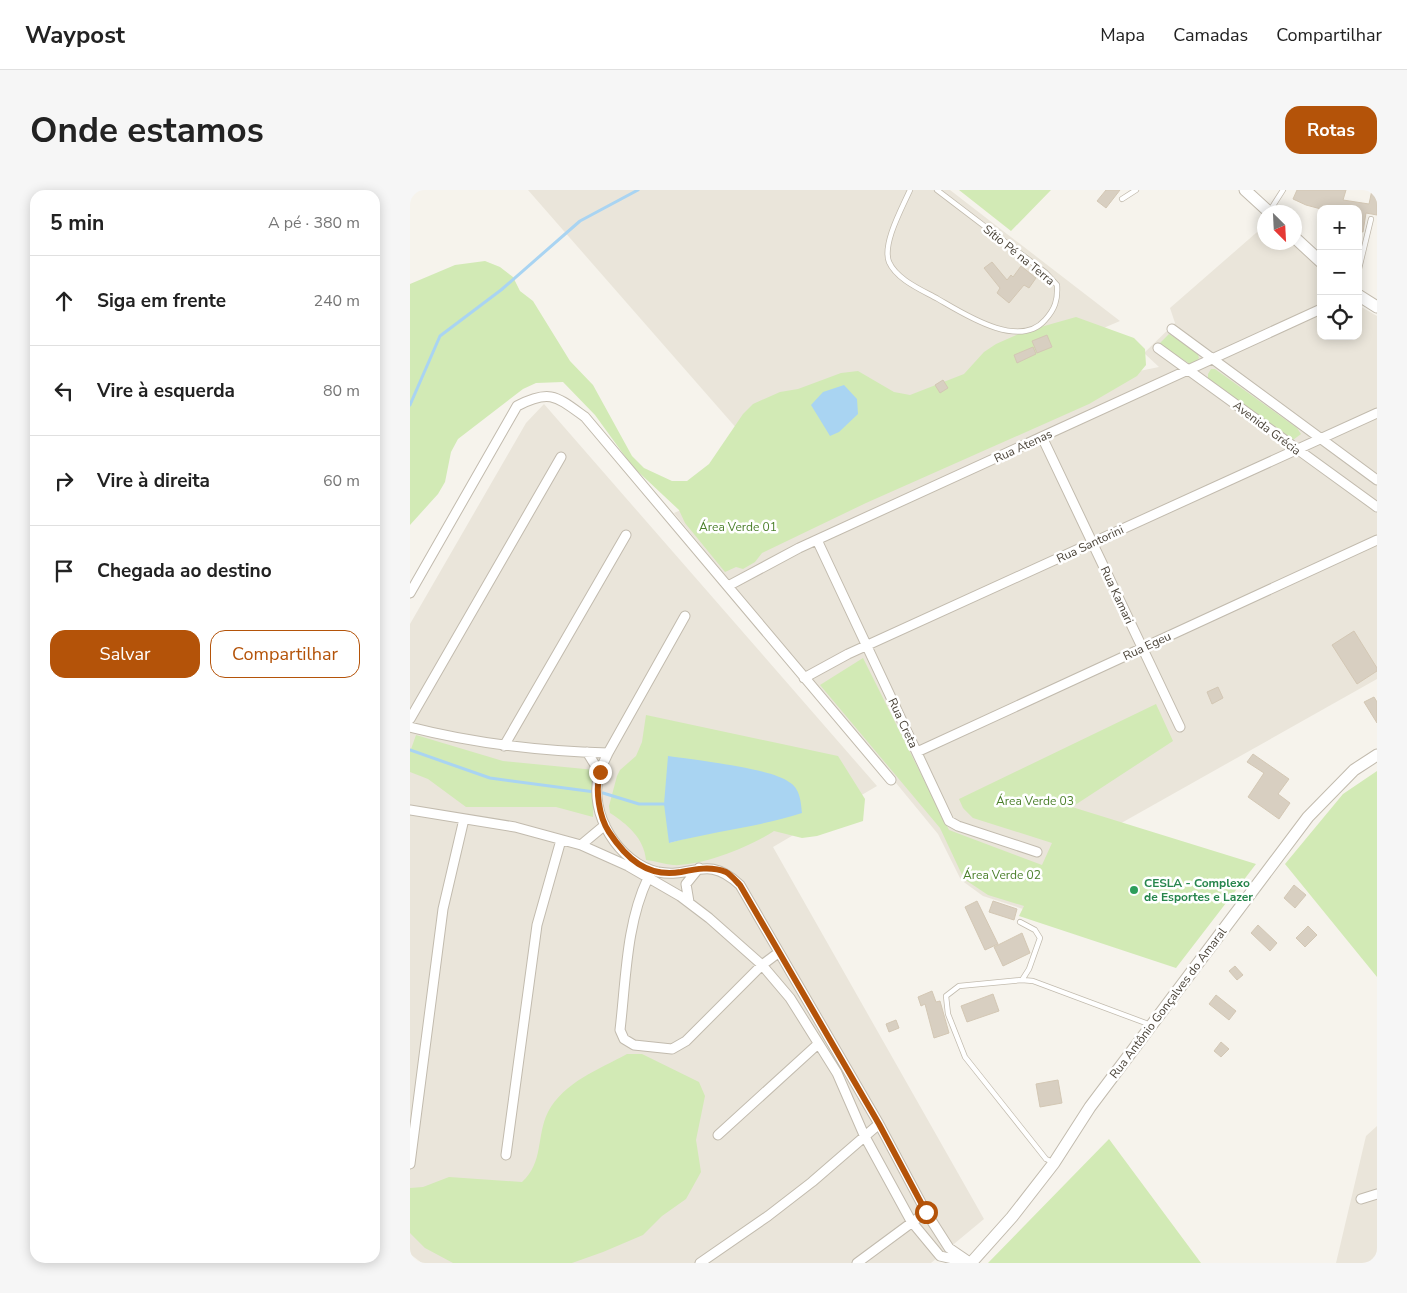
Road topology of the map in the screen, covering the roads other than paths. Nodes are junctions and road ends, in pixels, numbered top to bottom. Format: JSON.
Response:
{"nodes":[{"id":1,"x":910,"y":190,"type":"edge"},
{"id":2,"x":937,"y":190,"type":"edge"},
{"id":3,"x":1136,"y":190,"type":"edge"},
{"id":4,"x":1245,"y":190,"type":"edge"},
{"id":5,"x":1283,"y":190,"type":"edge"},
{"id":6,"x":1122,"y":199,"type":"dead end"},
{"id":7,"x":1261,"y":205,"type":"edge"},
{"id":8,"x":1273,"y":205,"type":"edge"},
{"id":9,"x":1371,"y":219,"type":"dead end"},
{"id":10,"x":1302,"y":244,"type":"edge"},
{"id":11,"x":1362,"y":256,"type":"edge"},
{"id":12,"x":1317,"y":258,"type":"edge"},
{"id":13,"x":1362,"y":298,"type":"edge"},
{"id":14,"x":1377,"y":307,"type":"edge"},
{"id":15,"x":1317,"y":312,"type":"edge"},
{"id":16,"x":1172,"y":329,"type":"dead end"},
{"id":17,"x":1158,"y":348,"type":"dead end"},
{"id":18,"x":1213,"y":359,"type":"junction"},
{"id":19,"x":1189,"y":370,"type":"junction"},
{"id":20,"x":1377,"y":413,"type":"edge"},
{"id":21,"x":1042,"y":437,"type":"junction"},
{"id":22,"x":1321,"y":438,"type":"junction"},
{"id":23,"x":1296,"y":450,"type":"junction"},
{"id":24,"x":561,"y":457,"type":"dead end"},
{"id":25,"x":1377,"y":480,"type":"edge"},
{"id":26,"x":1377,"y":507,"type":"edge"},
{"id":27,"x":626,"y":535,"type":"dead end"},
{"id":28,"x":817,"y":540,"type":"junction"},
{"id":29,"x":1377,"y":540,"type":"edge"},
{"id":30,"x":1092,"y":543,"type":"junction"},
{"id":31,"x":728,"y":586,"type":"junction"},
{"id":32,"x":410,"y":593,"type":"edge"},
{"id":33,"x":685,"y":616,"type":"dead end"},
{"id":34,"x":867,"y":646,"type":"junction"},
{"id":35,"x":1142,"y":648,"type":"junction"},
{"id":36,"x":804,"y":678,"type":"junction"},
{"id":37,"x":410,"y":719,"type":"edge"},
{"id":38,"x":410,"y":727,"type":"edge"},
{"id":39,"x":1180,"y":727,"type":"dead end"},
{"id":40,"x":504,"y":746,"type":"junction"},
{"id":41,"x":586,"y":752,"type":"junction"},
{"id":42,"x":917,"y":752,"type":"junction"},
{"id":43,"x":608,"y":753,"type":"junction"},
{"id":44,"x":1377,"y":755,"type":"edge"},
{"id":45,"x":600,"y":772,"type":"junction"},
{"id":46,"x":891,"y":780,"type":"dead end"},
{"id":47,"x":410,"y":810,"type":"edge"},
{"id":48,"x":464,"y":819,"type":"junction"},
{"id":49,"x":605,"y":825,"type":"junction"},
{"id":50,"x":561,"y":840,"type":"junction"},
{"id":51,"x":581,"y":845,"type":"junction"},
{"id":52,"x":1037,"y":852,"type":"dead end"},
{"id":53,"x":699,"y":868,"type":"junction"},
{"id":54,"x":648,"y":878,"type":"junction"},
{"id":55,"x":689,"y":903,"type":"junction"},
{"id":56,"x":1020,"y":922,"type":"dead end"},
{"id":57,"x":778,"y":953,"type":"junction"},
{"id":58,"x":762,"y":965,"type":"junction"},
{"id":59,"x":1022,"y":980,"type":"junction"},
{"id":60,"x":1151,"y":1025,"type":"junction"},
{"id":61,"x":818,"y":1044,"type":"junction"},
{"id":62,"x":879,"y":1124,"type":"junction"},
{"id":63,"x":718,"y":1135,"type":"dead end"},
{"id":64,"x":864,"y":1135,"type":"junction"},
{"id":65,"x":506,"y":1155,"type":"dead end"},
{"id":66,"x":1054,"y":1163,"type":"junction"},
{"id":67,"x":410,"y":1164,"type":"edge"},
{"id":68,"x":1377,"y":1194,"type":"edge"},
{"id":69,"x":1360,"y":1199,"type":"dead end"},
{"id":70,"x":926,"y":1212,"type":"junction"},
{"id":71,"x":911,"y":1221,"type":"junction"},
{"id":72,"x":700,"y":1263,"type":"edge"},
{"id":73,"x":857,"y":1263,"type":"edge"},
{"id":74,"x":971,"y":1263,"type":"edge"}],
"edges":[{"from":1,"to":2,"type":"lane","name":"Sítio Pé na Terra"},
{"from":3,"to":6,"type":"lane"},
{"from":4,"to":7,"type":"street"},
{"from":5,"to":8,"type":"lane"},
{"from":9,"to":11,"type":"lane"},
{"from":10,"to":12,"type":"street"},
{"from":13,"to":14,"type":"street"},
{"from":15,"to":18,"type":"street","name":"Rua Atenas"},
{"from":16,"to":18,"type":"street","name":"Avenida Grécia"},
{"from":17,"to":19,"type":"street","name":"Avenida Grécia"},
{"from":18,"to":19,"type":"street","name":"Rua Atenas"},
{"from":18,"to":22,"type":"street","name":"Avenida Grécia"},
{"from":19,"to":21,"type":"street","name":"Rua Atenas"},
{"from":19,"to":23,"type":"street","name":"Avenida Grécia"},
{"from":20,"to":22,"type":"street","name":"Rua Santorini"},
{"from":21,"to":28,"type":"street","name":"Rua Atenas"},
{"from":21,"to":30,"type":"street","name":"Rua Kamari"},
{"from":22,"to":23,"type":"street","name":"Rua Santorini"},
{"from":22,"to":25,"type":"street","name":"Avenida Grécia"},
{"from":23,"to":26,"type":"street","name":"Avenida Grécia"},
{"from":23,"to":30,"type":"street","name":"Rua Santorini"},
{"from":24,"to":37,"type":"street"},
{"from":27,"to":40,"type":"street"},
{"from":28,"to":31,"type":"street","name":"Rua Atenas"},
{"from":28,"to":34,"type":"street","name":"Rua Creta"},
{"from":29,"to":35,"type":"street","name":"Rua Egeu"},
{"from":30,"to":34,"type":"street","name":"Rua Santorini"},
{"from":30,"to":35,"type":"street","name":"Rua Kamari"},
{"from":31,"to":32,"type":"street"},
{"from":31,"to":36,"type":"street"},
{"from":33,"to":43,"type":"street"},
{"from":34,"to":36,"type":"street","name":"Rua Santorini"},
{"from":34,"to":42,"type":"street","name":"Rua Creta"},
{"from":35,"to":39,"type":"street","name":"Rua Kamari"},
{"from":35,"to":42,"type":"street","name":"Rua Egeu"},
{"from":36,"to":46,"type":"street"},
{"from":38,"to":40,"type":"street"},
{"from":40,"to":41,"type":"street"},
{"from":41,"to":43,"type":"street"},
{"from":41,"to":45,"type":"street"},
{"from":42,"to":52,"type":"street","name":"Rua Creta"},
{"from":43,"to":45,"type":"street"},
{"from":44,"to":60,"type":"street","name":"Rua Antônio Gonçalves do Amaral"},
{"from":45,"to":49,"type":"street"},
{"from":47,"to":48,"type":"street"},
{"from":48,"to":50,"type":"street"},
{"from":48,"to":67,"type":"street"},
{"from":49,"to":51,"type":"street"},
{"from":49,"to":53,"type":"street"},
{"from":50,"to":51,"type":"street"},
{"from":50,"to":65,"type":"street"},
{"from":51,"to":54,"type":"street"},
{"from":53,"to":55,"type":"street"},
{"from":53,"to":57,"type":"street"},
{"from":54,"to":55,"type":"street"},
{"from":54,"to":58,"type":"street"},
{"from":55,"to":58,"type":"street"},
{"from":56,"to":59,"type":"lane"},
{"from":57,"to":58,"type":"street"},
{"from":57,"to":62,"type":"street"},
{"from":58,"to":61,"type":"street"},
{"from":59,"to":60,"type":"lane"},
{"from":59,"to":66,"type":"lane"},
{"from":60,"to":66,"type":"street","name":"Rua Antônio Gonçalves do Amaral"},
{"from":61,"to":63,"type":"street"},
{"from":61,"to":64,"type":"street"},
{"from":62,"to":64,"type":"street"},
{"from":62,"to":70,"type":"street"},
{"from":64,"to":71,"type":"street"},
{"from":64,"to":72,"type":"street"},
{"from":66,"to":74,"type":"street","name":"Rua Antônio Gonçalves do Amaral"},
{"from":68,"to":69,"type":"street"},
{"from":70,"to":71,"type":"street"},
{"from":70,"to":74,"type":"street"},
{"from":71,"to":73,"type":"street"},
{"from":71,"to":74,"type":"street"}]}
